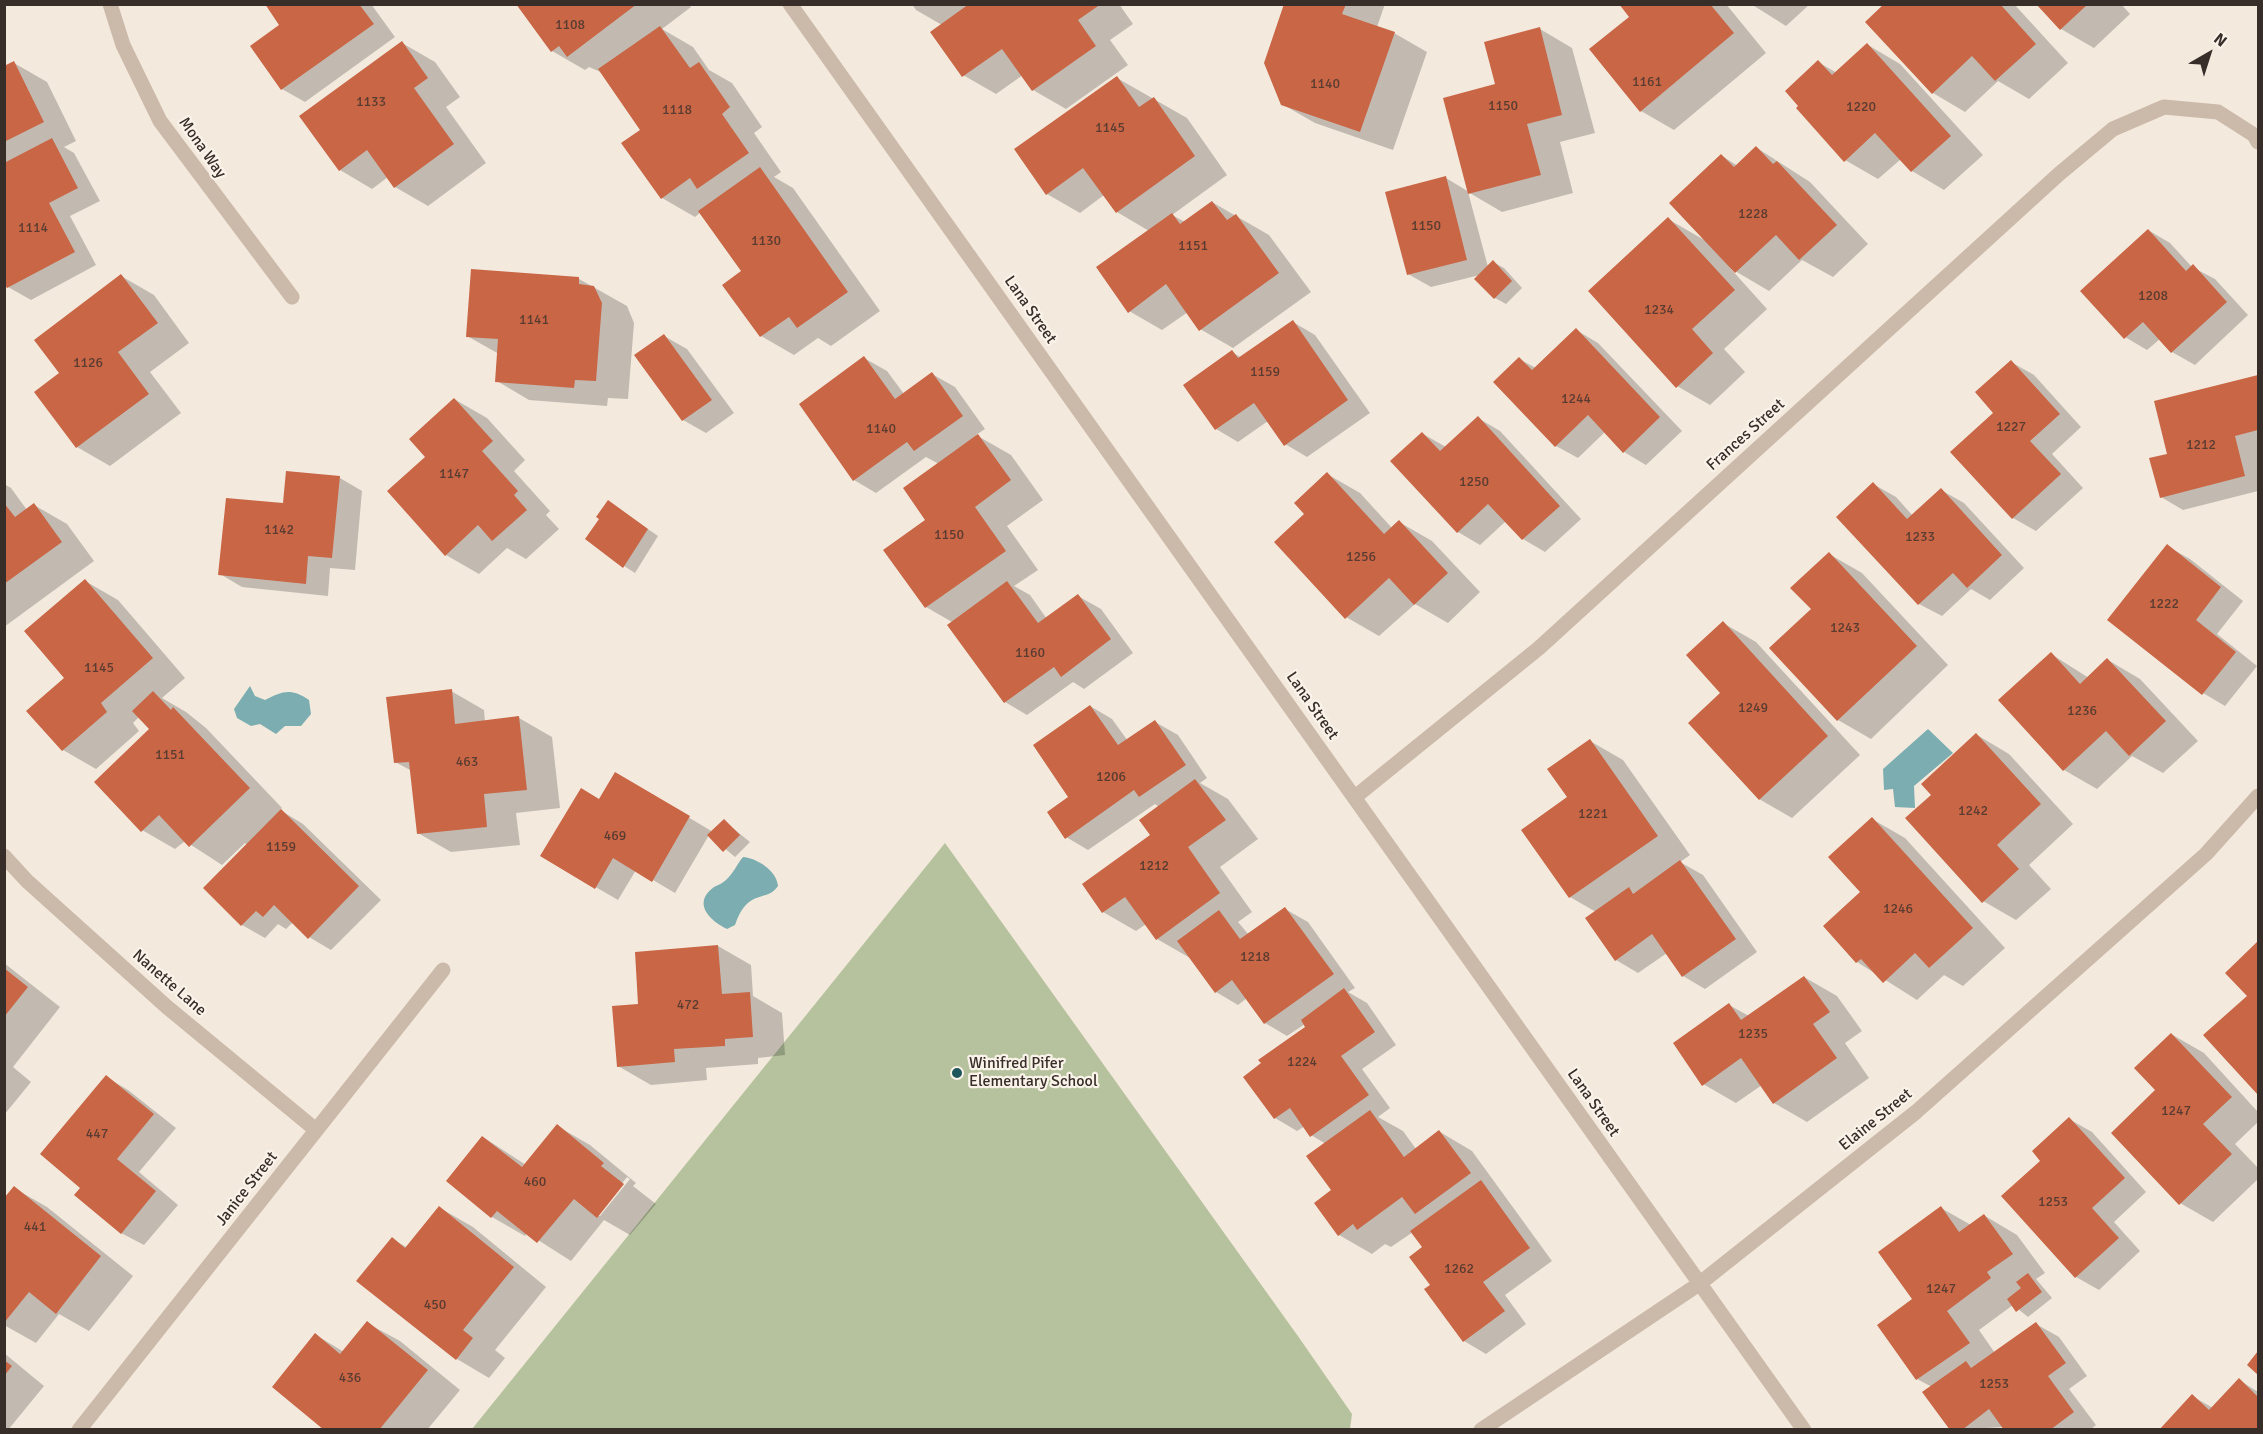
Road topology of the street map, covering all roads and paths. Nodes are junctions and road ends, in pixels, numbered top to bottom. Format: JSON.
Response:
{"nodes":[{"id":1,"x":110,"y":4,"type":"edge"},
{"id":2,"x":790,"y":4,"type":"edge"},
{"id":3,"x":2259,"y":142,"type":"edge"},
{"id":4,"x":292,"y":297,"type":"dead end"},
{"id":5,"x":2259,"y":796,"type":"edge"},
{"id":6,"x":1355,"y":797,"type":"junction"},
{"id":7,"x":4,"y":856,"type":"edge"},
{"id":8,"x":443,"y":970,"type":"dead end"},
{"id":9,"x":316,"y":1130,"type":"junction"},
{"id":10,"x":1699,"y":1284,"type":"junction"},
{"id":11,"x":79,"y":1430,"type":"edge"},
{"id":12,"x":1481,"y":1430,"type":"edge"},
{"id":13,"x":1804,"y":1430,"type":"edge"}],
"edges":[{"from":1,"to":4,"type":"street","name":"Mona Way"},
{"from":2,"to":6,"type":"street","name":"Lana Street"},
{"from":3,"to":6,"type":"street","name":"Frances Street"},
{"from":5,"to":10,"type":"street","name":"Elaine Street"},
{"from":6,"to":10,"type":"street","name":"Lana Street"},
{"from":7,"to":9,"type":"street","name":"Nanette Lane"},
{"from":8,"to":9,"type":"street","name":"Janice Street"},
{"from":9,"to":11,"type":"street","name":"Janice Street"},
{"from":10,"to":12,"type":"street","name":"Elaine Street"},
{"from":10,"to":13,"type":"street","name":"Lana Street"}]}
